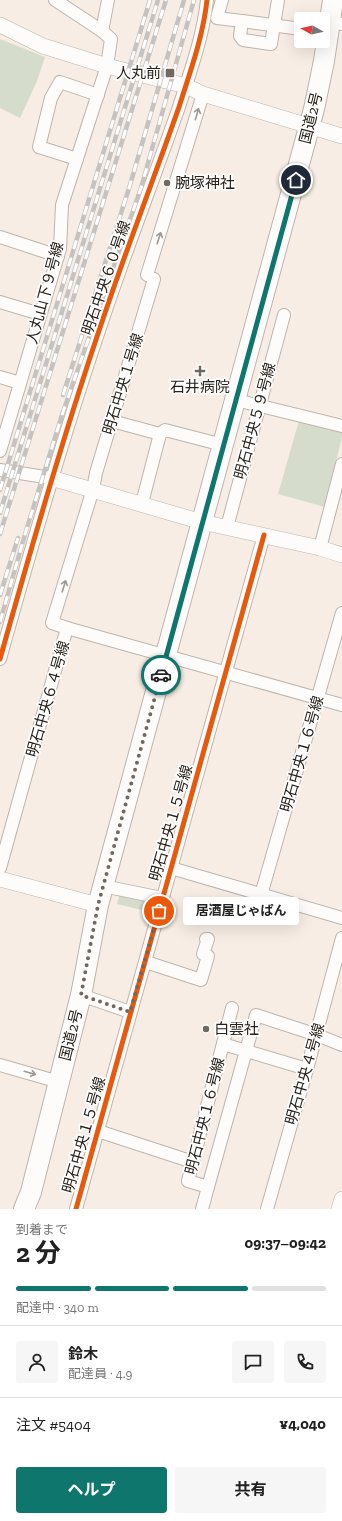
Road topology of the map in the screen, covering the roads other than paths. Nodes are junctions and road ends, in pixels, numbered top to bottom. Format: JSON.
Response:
{"nodes":[{"id":1,"x":55,"y":0,"type":"edge"},
{"id":2,"x":108,"y":0,"type":"edge"},
{"id":3,"x":207,"y":0,"type":"edge"},
{"id":4,"x":222,"y":0,"type":"edge"},
{"id":5,"x":278,"y":0,"type":"edge"},
{"id":6,"x":333,"y":0,"type":"edge"},
{"id":7,"x":242,"y":21,"type":"junction"},
{"id":8,"x":0,"y":25,"type":"edge"},
{"id":9,"x":274,"y":25,"type":"junction"},
{"id":10,"x":294,"y":28,"type":"edge"},
{"id":11,"x":331,"y":28,"type":"edge"},
{"id":12,"x":102,"y":31,"type":"junction"},
{"id":13,"x":107,"y":66,"type":"junction"},
{"id":14,"x":186,"y":86,"type":"junction"},
{"id":15,"x":203,"y":94,"type":"junction"},
{"id":16,"x":98,"y":95,"type":"junction"},
{"id":17,"x":309,"y":125,"type":"junction"},
{"id":18,"x":342,"y":136,"type":"edge"},
{"id":19,"x":77,"y":159,"type":"junction"},
{"id":20,"x":0,"y":236,"type":"edge"},
{"id":21,"x":58,"y":256,"type":"junction"},
{"id":22,"x":0,"y":302,"type":"edge"},
{"id":23,"x":40,"y":314,"type":"junction"},
{"id":24,"x":284,"y":315,"type":"dead end"},
{"id":25,"x":0,"y":377,"type":"edge"},
{"id":26,"x":20,"y":383,"type":"junction"},
{"id":27,"x":236,"y":400,"type":"junction"},
{"id":28,"x":260,"y":406,"type":"junction"},
{"id":29,"x":112,"y":421,"type":"junction"},
{"id":30,"x":342,"y":426,"type":"edge"},
{"id":31,"x":160,"y":434,"type":"junction"},
{"id":32,"x":223,"y":445,"type":"junction"},
{"id":33,"x":0,"y":451,"type":"edge"},
{"id":34,"x":342,"y":464,"type":"edge"},
{"id":35,"x":0,"y":470,"type":"edge"},
{"id":36,"x":52,"y":478,"type":"junction"},
{"id":37,"x":93,"y":489,"type":"junction"},
{"id":38,"x":142,"y":503,"type":"junction"},
{"id":39,"x":202,"y":522,"type":"junction"},
{"id":40,"x":227,"y":527,"type":"junction"},
{"id":41,"x":264,"y":535,"type":"junction"},
{"id":42,"x":320,"y":548,"type":"junction"},
{"id":43,"x":342,"y":555,"type":"edge"},
{"id":44,"x":342,"y":613,"type":"edge"},
{"id":45,"x":67,"y":628,"type":"junction"},
{"id":46,"x":166,"y":656,"type":"junction"},
{"id":47,"x":0,"y":659,"type":"edge"},
{"id":48,"x":226,"y":672,"type":"junction"},
{"id":49,"x":318,"y":699,"type":"junction"},
{"id":50,"x":342,"y":705,"type":"edge"},
{"id":51,"x":0,"y":868,"type":"edge"},
{"id":52,"x":171,"y":868,"type":"junction"},
{"id":53,"x":0,"y":879,"type":"edge"},
{"id":54,"x":103,"y":886,"type":"junction"},
{"id":55,"x":262,"y":895,"type":"junction"},
{"id":56,"x":162,"y":898,"type":"junction"},
{"id":57,"x":98,"y":905,"type":"junction"},
{"id":58,"x":342,"y":918,"type":"edge"},
{"id":59,"x":342,"y":938,"type":"edge"},
{"id":60,"x":206,"y":939,"type":"dead end"},
{"id":61,"x":146,"y":962,"type":"junction"},
{"id":62,"x":81,"y":995,"type":"junction"},
{"id":63,"x":232,"y":1008,"type":"dead end"},
{"id":64,"x":130,"y":1012,"type":"junction"},
{"id":65,"x":317,"y":1035,"type":"junction"},
{"id":66,"x":223,"y":1044,"type":"junction"},
{"id":67,"x":342,"y":1045,"type":"edge"},
{"id":68,"x":246,"y":1051,"type":"junction"},
{"id":69,"x":0,"y":1065,"type":"edge"},
{"id":70,"x":307,"y":1069,"type":"junction"},
{"id":71,"x":59,"y":1082,"type":"junction"},
{"id":72,"x":98,"y":1131,"type":"junction"},
{"id":73,"x":193,"y":1162,"type":"junction"},
{"id":74,"x":208,"y":1186,"type":"junction"},
{"id":75,"x":342,"y":1199,"type":"edge"},
{"id":76,"x":24,"y":1209,"type":"edge"},
{"id":77,"x":76,"y":1209,"type":"edge"},
{"id":78,"x":202,"y":1209,"type":"edge"},
{"id":79,"x":267,"y":1209,"type":"edge"},
{"id":80,"x":339,"y":1209,"type":"edge"}],
"edges":[{"from":1,"to":12,"type":"street"},
{"from":2,"to":12,"type":"street"},
{"from":3,"to":14,"type":"street","name":"明石中央６０号線"},
{"from":4,"to":7,"type":"street"},
{"from":5,"to":9,"type":"street"},
{"from":6,"to":11,"type":"highway","name":"国道2号"},
{"from":7,"to":9,"type":"street"},
{"from":7,"to":9,"type":"street"},
{"from":8,"to":13,"type":"street"},
{"from":9,"to":10,"type":"street"},
{"from":11,"to":17,"type":"highway","name":"国道2号"},
{"from":12,"to":13,"type":"street","name":"人丸山下９号線"},
{"from":13,"to":14,"type":"street"},
{"from":13,"to":16,"type":"street","name":"人丸山下９号線"},
{"from":14,"to":15,"type":"street"},
{"from":14,"to":36,"type":"street","name":"明石中央６０号線"},
{"from":15,"to":17,"type":"street"},
{"from":29,"to":15,"type":"street","name":"明石中央１号線","one_way":true},
{"from":16,"to":19,"type":"street","name":"人丸山下９号線"},
{"from":16,"to":19,"type":"street"},
{"from":17,"to":18,"type":"street"},
{"from":17,"to":27,"type":"highway","name":"国道2号"},
{"from":19,"to":21,"type":"street","name":"人丸山下９号線"},
{"from":20,"to":21,"type":"street"},
{"from":21,"to":23,"type":"street","name":"人丸山下９号線"},
{"from":22,"to":23,"type":"street"},
{"from":23,"to":26,"type":"street","name":"人丸山下９号線"},
{"from":24,"to":28,"type":"street","name":"明石中央５９号線"},
{"from":25,"to":26,"type":"street"},
{"from":26,"to":33,"type":"street","name":"人丸山下９号線"},
{"from":27,"to":28,"type":"street"},
{"from":27,"to":32,"type":"highway","name":"国道2号"},
{"from":28,"to":30,"type":"street"},
{"from":28,"to":40,"type":"street","name":"明石中央５９号線"},
{"from":29,"to":31,"type":"street"},
{"from":29,"to":37,"type":"street","name":"明石中央１号線"},
{"from":31,"to":32,"type":"street"},
{"from":31,"to":38,"type":"street"},
{"from":32,"to":39,"type":"highway","name":"国道2号"},
{"from":34,"to":42,"type":"street"},
{"from":35,"to":36,"type":"street"},
{"from":36,"to":37,"type":"street"},
{"from":36,"to":47,"type":"street","name":"明石中央６０号線"},
{"from":37,"to":38,"type":"street"},
{"from":45,"to":37,"type":"street","name":"明石中央１号線","one_way":true},
{"from":38,"to":39,"type":"street"},
{"from":39,"to":40,"type":"street"},
{"from":39,"to":46,"type":"highway","name":"国道2号"},
{"from":40,"to":41,"type":"street"},
{"from":41,"to":42,"type":"street"},
{"from":41,"to":48,"type":"street","name":"明石中央１５号線"},
{"from":42,"to":43,"type":"street"},
{"from":44,"to":49,"type":"street","name":"明石中央１６号線"},
{"from":45,"to":46,"type":"street","name":"明石中央６４号線"},
{"from":45,"to":51,"type":"street","name":"明石中央６４号線"},
{"from":46,"to":48,"type":"street","name":"明石中央６４号線"},
{"from":46,"to":54,"type":"highway","name":"国道2号"},
{"from":48,"to":49,"type":"street","name":"明石中央６４号線"},
{"from":48,"to":52,"type":"street","name":"明石中央１５号線"},
{"from":49,"to":50,"type":"street","name":"明石中央６４号線"},
{"from":49,"to":55,"type":"street","name":"明石中央１６号線"},
{"from":52,"to":55,"type":"street"},
{"from":52,"to":56,"type":"street","name":"明石中央１５号線"},
{"from":53,"to":57,"type":"street"},
{"from":54,"to":56,"type":"street"},
{"from":54,"to":57,"type":"highway","name":"国道2号"},
{"from":55,"to":58,"type":"street"},
{"from":56,"to":61,"type":"street","name":"明石中央１５号線"},
{"from":57,"to":62,"type":"highway","name":"国道2号"},
{"from":59,"to":65,"type":"street","name":"明石中央４号線"},
{"from":60,"to":61,"type":"street"},
{"from":61,"to":64,"type":"street","name":"明石中央１５号線"},
{"from":62,"to":64,"type":"street"},
{"from":62,"to":71,"type":"highway","name":"国道2号"},
{"from":63,"to":66,"type":"street","name":"明石中央１６号線"},
{"from":64,"to":72,"type":"street","name":"明石中央１５号線"},
{"from":65,"to":67,"type":"street"},
{"from":65,"to":68,"type":"street"},
{"from":65,"to":70,"type":"street","name":"明石中央４号線"},
{"from":66,"to":68,"type":"street"},
{"from":66,"to":73,"type":"street","name":"明石中央１６号線"},
{"from":68,"to":70,"type":"street"},
{"from":68,"to":74,"type":"street"},
{"from":69,"to":71,"type":"street","one_way":true},
{"from":70,"to":79,"type":"street","name":"明石中央４号線"},
{"from":71,"to":76,"type":"highway","name":"国道2号"},
{"from":72,"to":73,"type":"street"},
{"from":72,"to":77,"type":"street","name":"明石中央１５号線"},
{"from":73,"to":74,"type":"street","name":"明石中央１６号線"},
{"from":74,"to":78,"type":"street","name":"明石中央１６号線"},
{"from":75,"to":80,"type":"street"}]}
